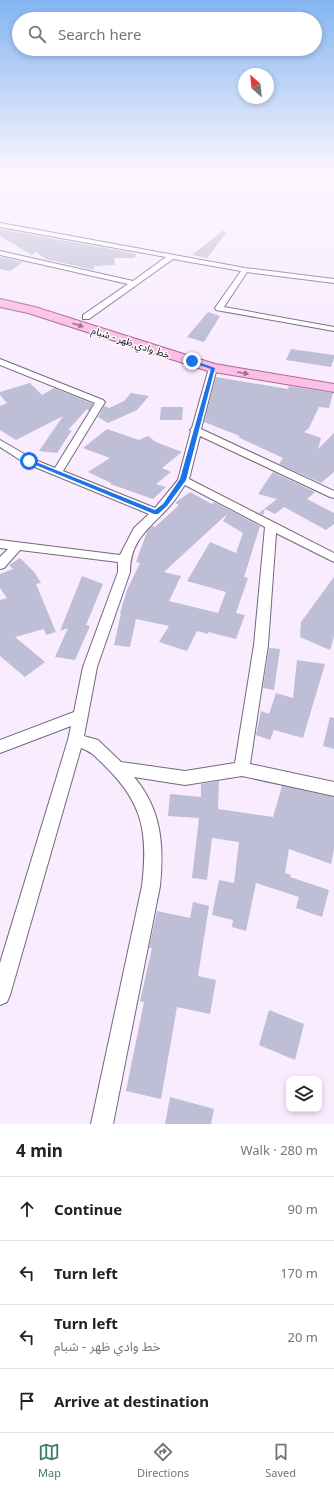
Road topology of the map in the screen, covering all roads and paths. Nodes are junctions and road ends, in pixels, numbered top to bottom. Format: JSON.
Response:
{"nodes":[{"id":1,"x":8,"y":226,"type":"edge"},
{"id":2,"x":0,"y":253,"type":"edge"},
{"id":3,"x":171,"y":257,"type":"junction"},
{"id":4,"x":245,"y":270,"type":"junction"},
{"id":5,"x":334,"y":281,"type":"edge"},
{"id":6,"x":134,"y":283,"type":"junction"},
{"id":7,"x":0,"y":294,"type":"edge"},
{"id":8,"x":0,"y":303,"type":"edge"},
{"id":9,"x":86,"y":317,"type":"junction"},
{"id":10,"x":334,"y":329,"type":"edge"},
{"id":11,"x":1,"y":365,"type":"edge"},
{"id":12,"x":213,"y":368,"type":"junction"},
{"id":13,"x":334,"y":378,"type":"edge"},
{"id":14,"x":334,"y":388,"type":"edge"},
{"id":15,"x":196,"y":430,"type":"junction"},
{"id":16,"x":0,"y":443,"type":"edge"},
{"id":17,"x":57,"y":472,"type":"junction"},
{"id":18,"x":183,"y":480,"type":"junction"},
{"id":19,"x":334,"y":495,"type":"edge"},
{"id":20,"x":156,"y":513,"type":"junction"},
{"id":21,"x":271,"y":525,"type":"junction"},
{"id":22,"x":0,"y":544,"type":"edge"},
{"id":23,"x":17,"y":546,"type":"junction"},
{"id":24,"x":334,"y":558,"type":"edge"},
{"id":25,"x":124,"y":559,"type":"junction"},
{"id":26,"x":0,"y":565,"type":"edge"},
{"id":27,"x":80,"y":716,"type":"junction"},
{"id":28,"x":76,"y":740,"type":"junction"},
{"id":29,"x":0,"y":746,"type":"edge"},
{"id":30,"x":117,"y":768,"type":"junction"},
{"id":31,"x":242,"y":769,"type":"junction"},
{"id":32,"x":334,"y":789,"type":"edge"},
{"id":33,"x":0,"y":994,"type":"edge"},
{"id":34,"x":102,"y":1124,"type":"edge"}],
"edges":[{"from":1,"to":3,"type":"street"},
{"from":2,"to":6,"type":"street"},
{"from":3,"to":4,"type":"street"},
{"from":3,"to":6,"type":"street"},
{"from":4,"to":5,"type":"street"},
{"from":4,"to":10,"type":"street"},
{"from":6,"to":9,"type":"street"},
{"from":7,"to":9,"type":"main road","name":"خط وادي ظهر - شبام"},
{"from":8,"to":12,"type":"main road","name":"خط وادي ظهر - شبام","one_way":true},
{"from":9,"to":13,"type":"main road","name":"خط وادي ظهر - شبام"},
{"from":11,"to":17,"type":"street"},
{"from":12,"to":14,"type":"main road","name":"خط وادي ظهر - شبام","one_way":true},
{"from":12,"to":15,"type":"street"},
{"from":15,"to":18,"type":"street"},
{"from":15,"to":19,"type":"street"},
{"from":16,"to":17,"type":"street"},
{"from":17,"to":20,"type":"street"},
{"from":18,"to":20,"type":"street"},
{"from":18,"to":21,"type":"street"},
{"from":20,"to":25,"type":"street"},
{"from":21,"to":24,"type":"street"},
{"from":21,"to":31,"type":"street"},
{"from":22,"to":23,"type":"street"},
{"from":23,"to":25,"type":"street"},
{"from":23,"to":26,"type":"street"},
{"from":25,"to":27,"type":"street"},
{"from":27,"to":28,"type":"street"},
{"from":27,"to":29,"type":"street"},
{"from":28,"to":30,"type":"street"},
{"from":28,"to":33,"type":"street"},
{"from":30,"to":31,"type":"street"},
{"from":30,"to":34,"type":"street"},
{"from":31,"to":32,"type":"street"}]}
